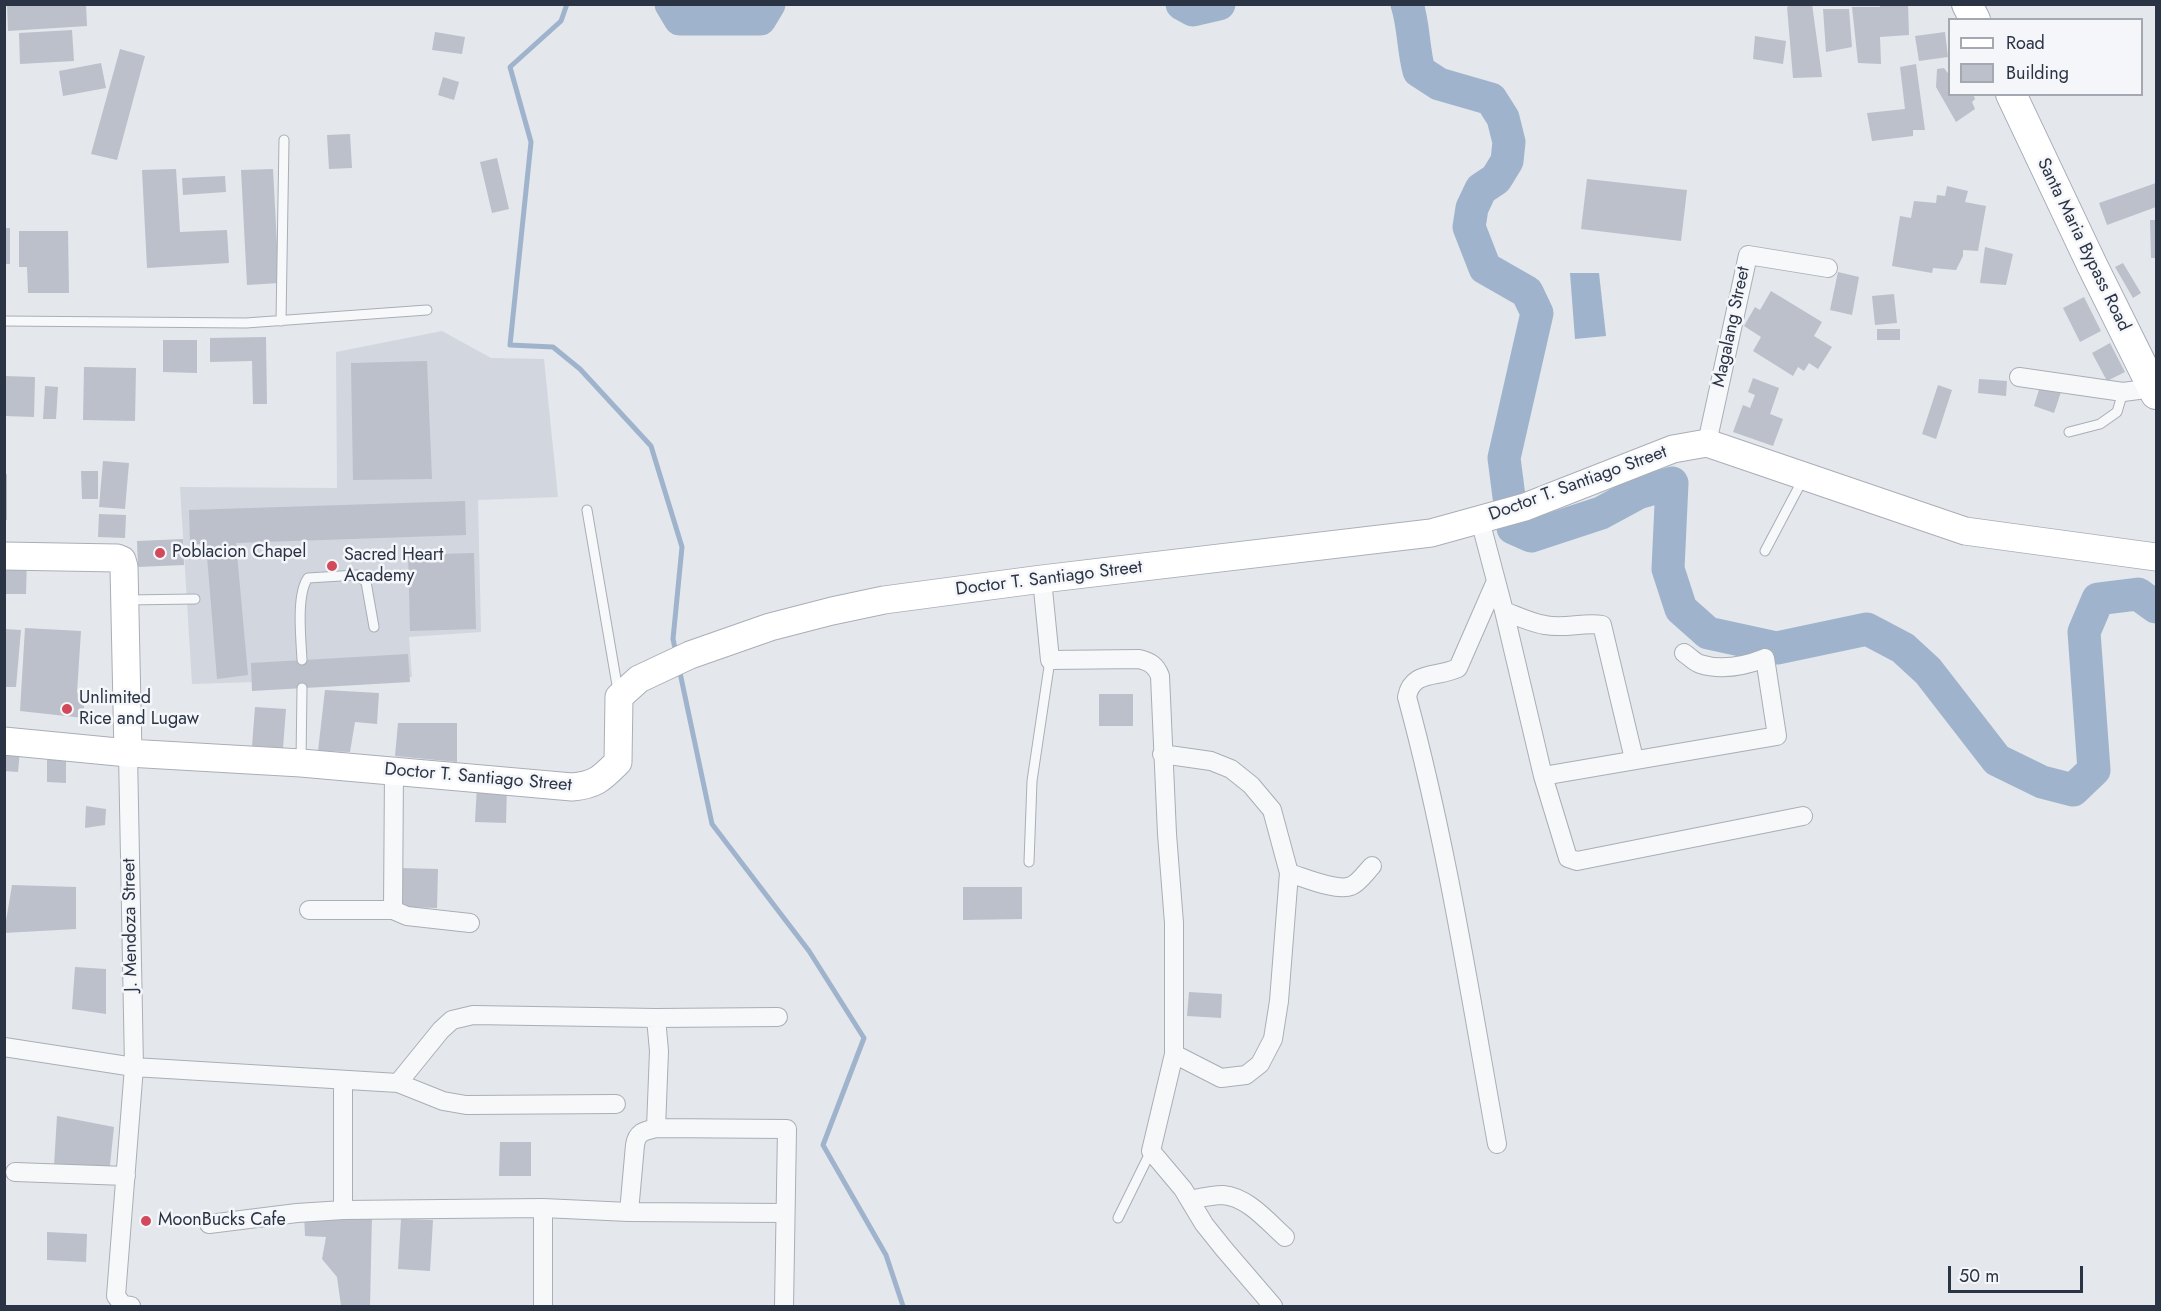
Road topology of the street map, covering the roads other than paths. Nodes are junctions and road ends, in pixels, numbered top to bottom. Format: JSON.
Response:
{"nodes":[{"id":1,"x":1967,"y":4,"type":"edge"},
{"id":2,"x":1974,"y":18,"type":"edge"},
{"id":3,"x":2012,"y":96,"type":"edge"},
{"id":4,"x":284,"y":140,"type":"dead end"},
{"id":5,"x":1828,"y":268,"type":"dead end"},
{"id":6,"x":427,"y":310,"type":"dead end"},
{"id":7,"x":4,"y":321,"type":"edge"},
{"id":8,"x":281,"y":321,"type":"junction"},
{"id":9,"x":2019,"y":377,"type":"dead end"},
{"id":10,"x":2155,"y":391,"type":"edge"},
{"id":11,"x":2123,"y":392,"type":"junction"},
{"id":12,"x":2069,"y":432,"type":"dead end"},
{"id":13,"x":1707,"y":443,"type":"junction"},
{"id":14,"x":1804,"y":476,"type":"junction"},
{"id":15,"x":587,"y":510,"type":"dead end"},
{"id":16,"x":1482,"y":520,"type":"junction"},
{"id":17,"x":1765,"y":551,"type":"dead end"},
{"id":18,"x":4,"y":556,"type":"edge"},
{"id":19,"x":2157,"y":557,"type":"edge"},
{"id":20,"x":1042,"y":579,"type":"junction"},
{"id":21,"x":1496,"y":581,"type":"junction"},
{"id":22,"x":125,"y":600,"type":"junction"},
{"id":23,"x":195,"y":600,"type":"dead end"},
{"id":24,"x":1504,"y":611,"type":"junction"},
{"id":25,"x":374,"y":627,"type":"dead end"},
{"id":26,"x":1684,"y":653,"type":"dead end"},
{"id":27,"x":302,"y":660,"type":"dead end"},
{"id":28,"x":1050,"y":660,"type":"junction"},
{"id":29,"x":302,"y":688,"type":"dead end"},
{"id":30,"x":619,"y":697,"type":"junction"},
{"id":31,"x":4,"y":741,"type":"edge"},
{"id":32,"x":128,"y":753,"type":"junction"},
{"id":33,"x":1162,"y":753,"type":"junction"},
{"id":34,"x":1634,"y":759,"type":"junction"},
{"id":35,"x":301,"y":763,"type":"junction"},
{"id":36,"x":394,"y":772,"type":"junction"},
{"id":37,"x":1543,"y":776,"type":"junction"},
{"id":38,"x":1803,"y":816,"type":"dead end"},
{"id":39,"x":1029,"y":862,"type":"dead end"},
{"id":40,"x":1372,"y":866,"type":"dead end"},
{"id":41,"x":1289,"y":873,"type":"junction"},
{"id":42,"x":309,"y":910,"type":"dead end"},
{"id":43,"x":393,"y":910,"type":"junction"},
{"id":44,"x":470,"y":923,"type":"dead end"},
{"id":45,"x":778,"y":1017,"type":"dead end"},
{"id":46,"x":656,"y":1018,"type":"junction"},
{"id":47,"x":4,"y":1047,"type":"edge"},
{"id":48,"x":1174,"y":1054,"type":"junction"},
{"id":49,"x":134,"y":1067,"type":"junction"},
{"id":50,"x":343,"y":1080,"type":"junction"},
{"id":51,"x":398,"y":1083,"type":"junction"},
{"id":52,"x":616,"y":1104,"type":"dead end"},
{"id":53,"x":656,"y":1128,"type":"junction"},
{"id":54,"x":1497,"y":1144,"type":"dead end"},
{"id":55,"x":1151,"y":1151,"type":"junction"},
{"id":56,"x":15,"y":1172,"type":"dead end"},
{"id":57,"x":126,"y":1176,"type":"junction"},
{"id":58,"x":1190,"y":1200,"type":"junction"},
{"id":59,"x":543,"y":1208,"type":"junction"},
{"id":60,"x":343,"y":1210,"type":"junction"},
{"id":61,"x":629,"y":1212,"type":"junction"},
{"id":62,"x":785,"y":1213,"type":"junction"},
{"id":63,"x":1118,"y":1218,"type":"dead end"},
{"id":64,"x":209,"y":1224,"type":"dead end"},
{"id":65,"x":1285,"y":1237,"type":"dead end"},
{"id":66,"x":123,"y":1301,"type":"edge"},
{"id":67,"x":543,"y":1306,"type":"edge"},
{"id":68,"x":784,"y":1306,"type":"edge"},
{"id":69,"x":1273,"y":1306,"type":"edge"}],
"edges":[{"from":1,"to":2,"type":"main road"},
{"from":3,"to":10,"type":"main road","name":"Santa Maria Bypass Road"},
{"from":4,"to":8,"type":"lane"},
{"from":5,"to":13,"type":"street","name":"Magalang Street"},
{"from":6,"to":8,"type":"lane"},
{"from":7,"to":8,"type":"lane"},
{"from":9,"to":11,"type":"street"},
{"from":10,"to":11,"type":"street"},
{"from":11,"to":12,"type":"lane"},
{"from":13,"to":14,"type":"street","name":"Doctor T. Santiago Street"},
{"from":13,"to":16,"type":"street","name":"Doctor T. Santiago Street"},
{"from":14,"to":17,"type":"lane"},
{"from":14,"to":19,"type":"street","name":"Doctor T. Santiago Street"},
{"from":15,"to":30,"type":"lane"},
{"from":16,"to":20,"type":"street","name":"Doctor T. Santiago Street"},
{"from":16,"to":21,"type":"street"},
{"from":18,"to":22,"type":"street","name":"J. Mendoza Street"},
{"from":20,"to":28,"type":"street"},
{"from":20,"to":30,"type":"street","name":"Doctor T. Santiago Street"},
{"from":21,"to":24,"type":"street"},
{"from":21,"to":54,"type":"street"},
{"from":22,"to":23,"type":"lane"},
{"from":22,"to":32,"type":"street","name":"J. Mendoza Street"},
{"from":24,"to":34,"type":"street"},
{"from":24,"to":37,"type":"street"},
{"from":25,"to":27,"type":"lane"},
{"from":26,"to":34,"type":"street"},
{"from":28,"to":33,"type":"street"},
{"from":28,"to":39,"type":"lane"},
{"from":29,"to":35,"type":"lane"},
{"from":30,"to":36,"type":"street","name":"Doctor T. Santiago Street"},
{"from":31,"to":32,"type":"street","name":"Doctor T. Santiago Street"},
{"from":32,"to":35,"type":"street","name":"Doctor T. Santiago Street"},
{"from":32,"to":49,"type":"street","name":"J. Mendoza Street"},
{"from":33,"to":41,"type":"street"},
{"from":33,"to":48,"type":"street"},
{"from":34,"to":37,"type":"street"},
{"from":35,"to":36,"type":"street","name":"Doctor T. Santiago Street"},
{"from":36,"to":43,"type":"street"},
{"from":37,"to":38,"type":"street"},
{"from":40,"to":41,"type":"street"},
{"from":41,"to":48,"type":"street"},
{"from":42,"to":43,"type":"street"},
{"from":43,"to":44,"type":"street"},
{"from":45,"to":46,"type":"street"},
{"from":46,"to":51,"type":"street"},
{"from":46,"to":53,"type":"street"},
{"from":47,"to":49,"type":"street"},
{"from":48,"to":55,"type":"street"},
{"from":49,"to":50,"type":"street"},
{"from":49,"to":57,"type":"street","name":"J. Mendoza Street"},
{"from":50,"to":51,"type":"street"},
{"from":50,"to":60,"type":"street"},
{"from":51,"to":52,"type":"street"},
{"from":53,"to":61,"type":"street"},
{"from":53,"to":62,"type":"street"},
{"from":55,"to":58,"type":"street"},
{"from":55,"to":63,"type":"lane"},
{"from":56,"to":57,"type":"street"},
{"from":57,"to":66,"type":"street","name":"J. Mendoza Street"},
{"from":58,"to":65,"type":"street"},
{"from":58,"to":69,"type":"street"},
{"from":59,"to":60,"type":"street"},
{"from":59,"to":61,"type":"street"},
{"from":59,"to":67,"type":"street"},
{"from":60,"to":64,"type":"street"},
{"from":61,"to":62,"type":"street"},
{"from":62,"to":68,"type":"street"}]}
